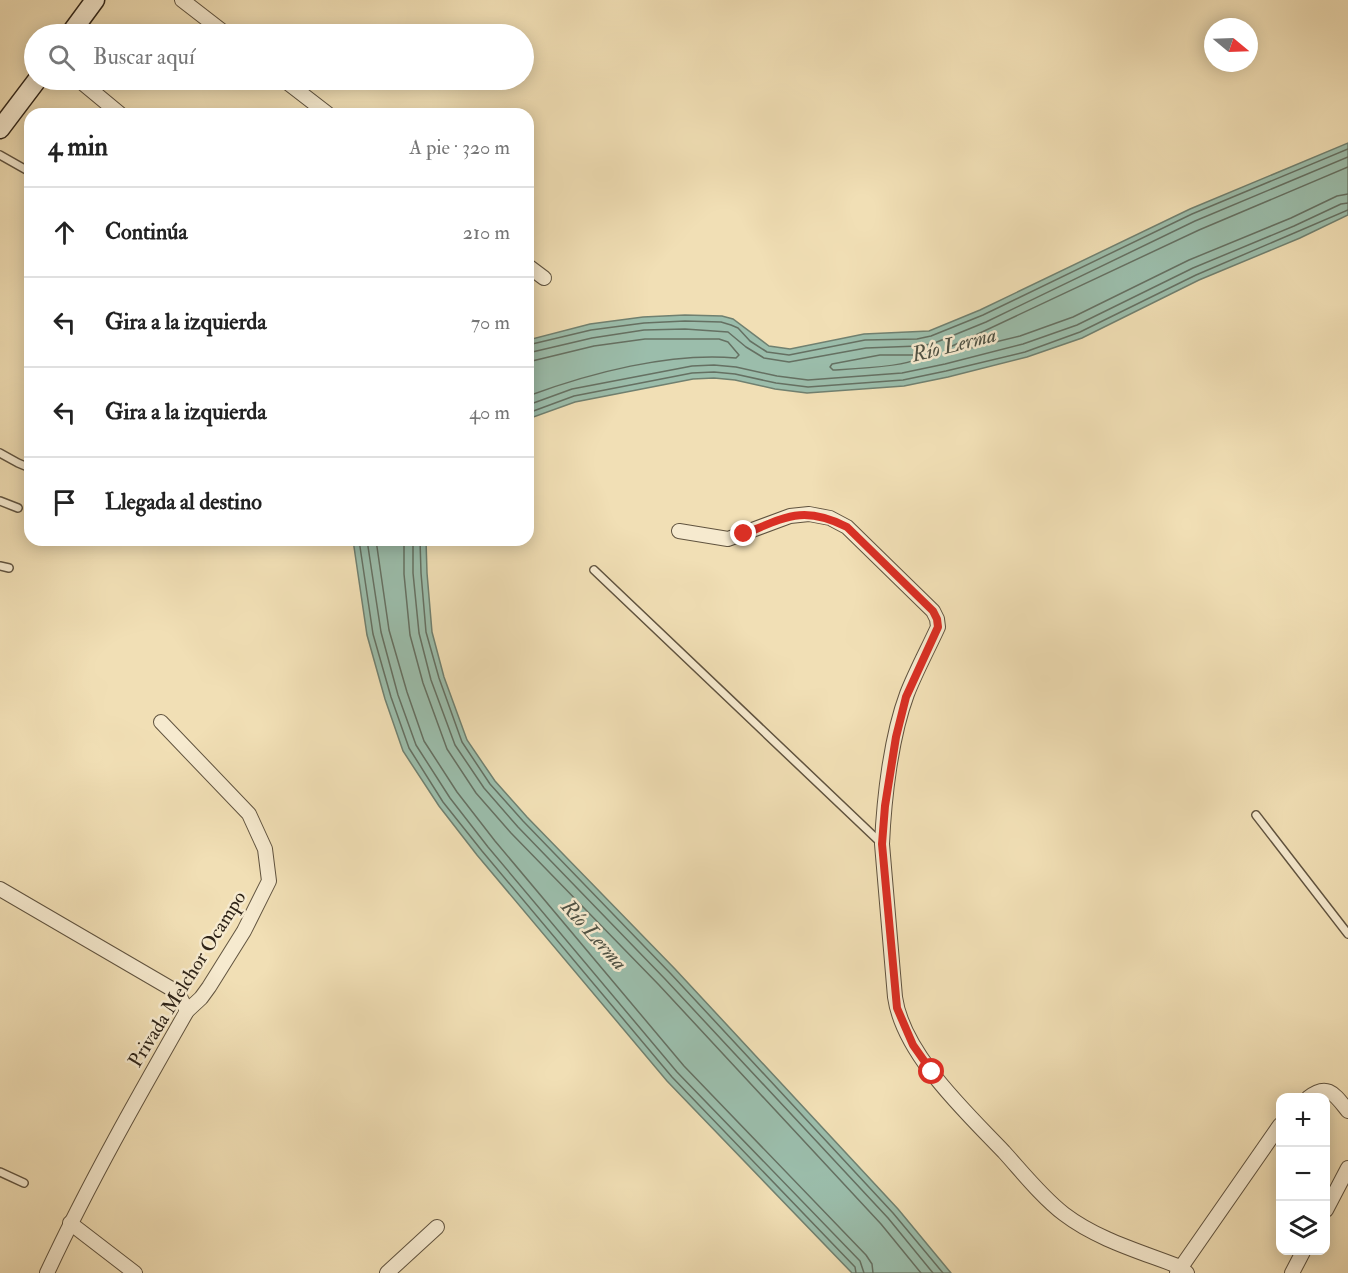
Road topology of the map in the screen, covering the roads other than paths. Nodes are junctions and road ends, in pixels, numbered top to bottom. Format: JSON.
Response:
{"nodes":[{"id":1,"x":182,"y":0,"type":"edge"},
{"id":2,"x":92,"y":1,"type":"edge"},
{"id":3,"x":77,"y":24,"type":"edge"},
{"id":4,"x":213,"y":24,"type":"edge"},
{"id":5,"x":29,"y":90,"type":"edge"},
{"id":6,"x":91,"y":90,"type":"edge"},
{"id":7,"x":297,"y":90,"type":"edge"},
{"id":8,"x":113,"y":108,"type":"edge"},
{"id":9,"x":320,"y":108,"type":"edge"},
{"id":10,"x":0,"y":129,"type":"edge"},
{"id":11,"x":0,"y":155,"type":"edge"},
{"id":12,"x":24,"y":169,"type":"edge"},
{"id":13,"x":534,"y":270,"type":"edge"},
{"id":14,"x":544,"y":278,"type":"dead end"},
{"id":15,"x":0,"y":453,"type":"edge"},
{"id":16,"x":24,"y":466,"type":"edge"},
{"id":17,"x":0,"y":501,"type":"edge"},
{"id":18,"x":18,"y":508,"type":"dead end"},
{"id":19,"x":679,"y":531,"type":"dead end"},
{"id":20,"x":0,"y":566,"type":"edge"},
{"id":21,"x":9,"y":568,"type":"dead end"},
{"id":22,"x":594,"y":570,"type":"dead end"},
{"id":23,"x":161,"y":723,"type":"dead end"},
{"id":24,"x":1256,"y":815,"type":"dead end"},
{"id":25,"x":882,"y":844,"type":"junction"},
{"id":26,"x":0,"y":890,"type":"edge"},
{"id":27,"x":1348,"y":934,"type":"edge"},
{"id":28,"x":187,"y":1011,"type":"junction"},
{"id":29,"x":1314,"y":1093,"type":"edge"},
{"id":30,"x":1348,"y":1111,"type":"edge"},
{"id":31,"x":1276,"y":1132,"type":"edge"},
{"id":32,"x":1348,"y":1168,"type":"edge"},
{"id":33,"x":0,"y":1172,"type":"edge"},
{"id":34,"x":24,"y":1183,"type":"dead end"},
{"id":35,"x":1330,"y":1202,"type":"edge"},
{"id":36,"x":70,"y":1223,"type":"junction"},
{"id":37,"x":437,"y":1227,"type":"dead end"},
{"id":38,"x":1302,"y":1255,"type":"edge"},
{"id":39,"x":1182,"y":1271,"type":"edge"},
{"id":40,"x":47,"y":1273,"type":"edge"},
{"id":41,"x":135,"y":1273,"type":"edge"},
{"id":42,"x":387,"y":1273,"type":"edge"},
{"id":43,"x":1292,"y":1273,"type":"edge"}],
"edges":[{"from":1,"to":4,"type":"street"},
{"from":2,"to":3,"type":"main road"},
{"from":5,"to":10,"type":"main road"},
{"from":6,"to":8,"type":"street"},
{"from":7,"to":9,"type":"street"},
{"from":11,"to":12,"type":"lane"},
{"from":13,"to":14,"type":"street"},
{"from":15,"to":16,"type":"lane"},
{"from":17,"to":18,"type":"lane"},
{"from":19,"to":25,"type":"street"},
{"from":20,"to":21,"type":"lane"},
{"from":22,"to":25,"type":"lane"},
{"from":23,"to":28,"type":"street","name":"Privada Melchor Ocampo"},
{"from":24,"to":27,"type":"lane"},
{"from":25,"to":39,"type":"street"},
{"from":26,"to":28,"type":"street"},
{"from":28,"to":36,"type":"street","name":"Privada Melchor Ocampo"},
{"from":29,"to":30,"type":"street"},
{"from":31,"to":39,"type":"street"},
{"from":32,"to":35,"type":"street"},
{"from":33,"to":34,"type":"lane"},
{"from":36,"to":40,"type":"street","name":"Privada Melchor Ocampo"},
{"from":36,"to":41,"type":"street"},
{"from":37,"to":42,"type":"street"},
{"from":38,"to":43,"type":"street"}]}
